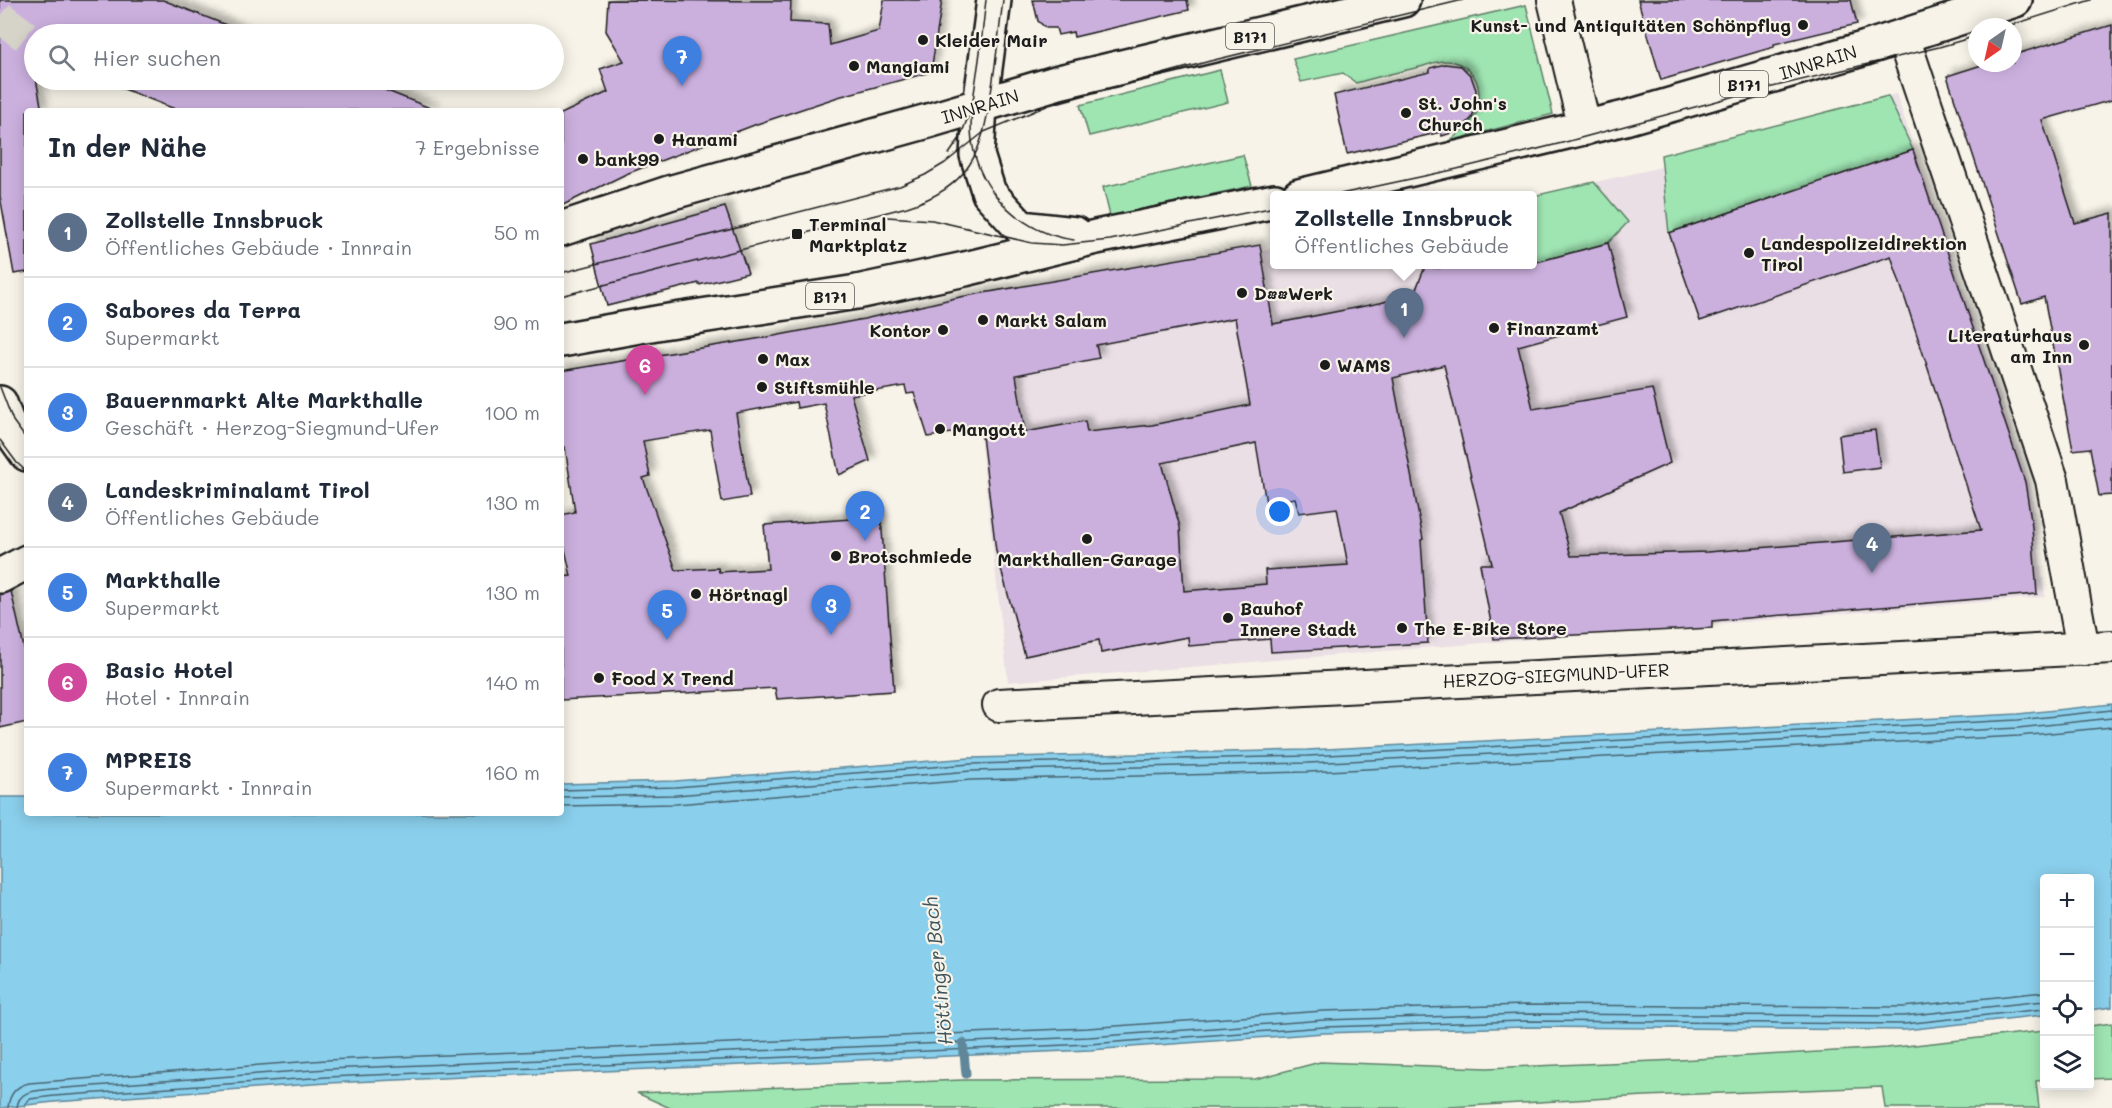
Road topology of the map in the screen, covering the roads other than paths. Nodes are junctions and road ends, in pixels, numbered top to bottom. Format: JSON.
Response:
{"nodes":[{"id":1,"x":994,"y":0,"type":"edge"},
{"id":2,"x":1403,"y":0,"type":"edge"},
{"id":3,"x":1554,"y":0,"type":"edge"},
{"id":4,"x":2015,"y":0,"type":"edge"},
{"id":5,"x":1903,"y":37,"type":"junction"},
{"id":6,"x":980,"y":106,"type":"junction"},
{"id":7,"x":1585,"y":129,"type":"junction"},
{"id":8,"x":1316,"y":191,"type":"edge"},
{"id":9,"x":1270,"y":202,"type":"edge"},
{"id":10,"x":564,"y":228,"type":"edge"},
{"id":11,"x":1096,"y":237,"type":"junction"},
{"id":12,"x":564,"y":339,"type":"edge"},
{"id":13,"x":0,"y":403,"type":"edge"},
{"id":14,"x":24,"y":450,"type":"edge"},
{"id":15,"x":24,"y":564,"type":"edge"},
{"id":16,"x":0,"y":576,"type":"edge"},
{"id":17,"x":2097,"y":648,"type":"edge"},
{"id":18,"x":999,"y":705,"type":"dead end"}],
"edges":[{"from":1,"to":6,"type":"main road"},
{"from":2,"to":6,"type":"main road","name":"INNRAIN","number":"B171"},
{"from":3,"to":7,"type":"street"},
{"from":4,"to":5,"type":"main road","name":"INNRAIN","number":"B171"},
{"from":5,"to":7,"type":"main road","name":"INNRAIN","number":"B171"},
{"from":5,"to":17,"type":"street"},
{"from":6,"to":10,"type":"main road","name":"INNRAIN","number":"B171"},
{"from":6,"to":11,"type":"main road"},
{"from":7,"to":8,"type":"main road","name":"INNRAIN","number":"B171"},
{"from":9,"to":11,"type":"main road","number":"B171"},
{"from":11,"to":12,"type":"main road","number":"B171"},
{"from":13,"to":14,"type":"main road"},
{"from":15,"to":16,"type":"main road"},
{"from":17,"to":18,"type":"street","name":"HERZOG-SIEGMUND-UFER"}]}
